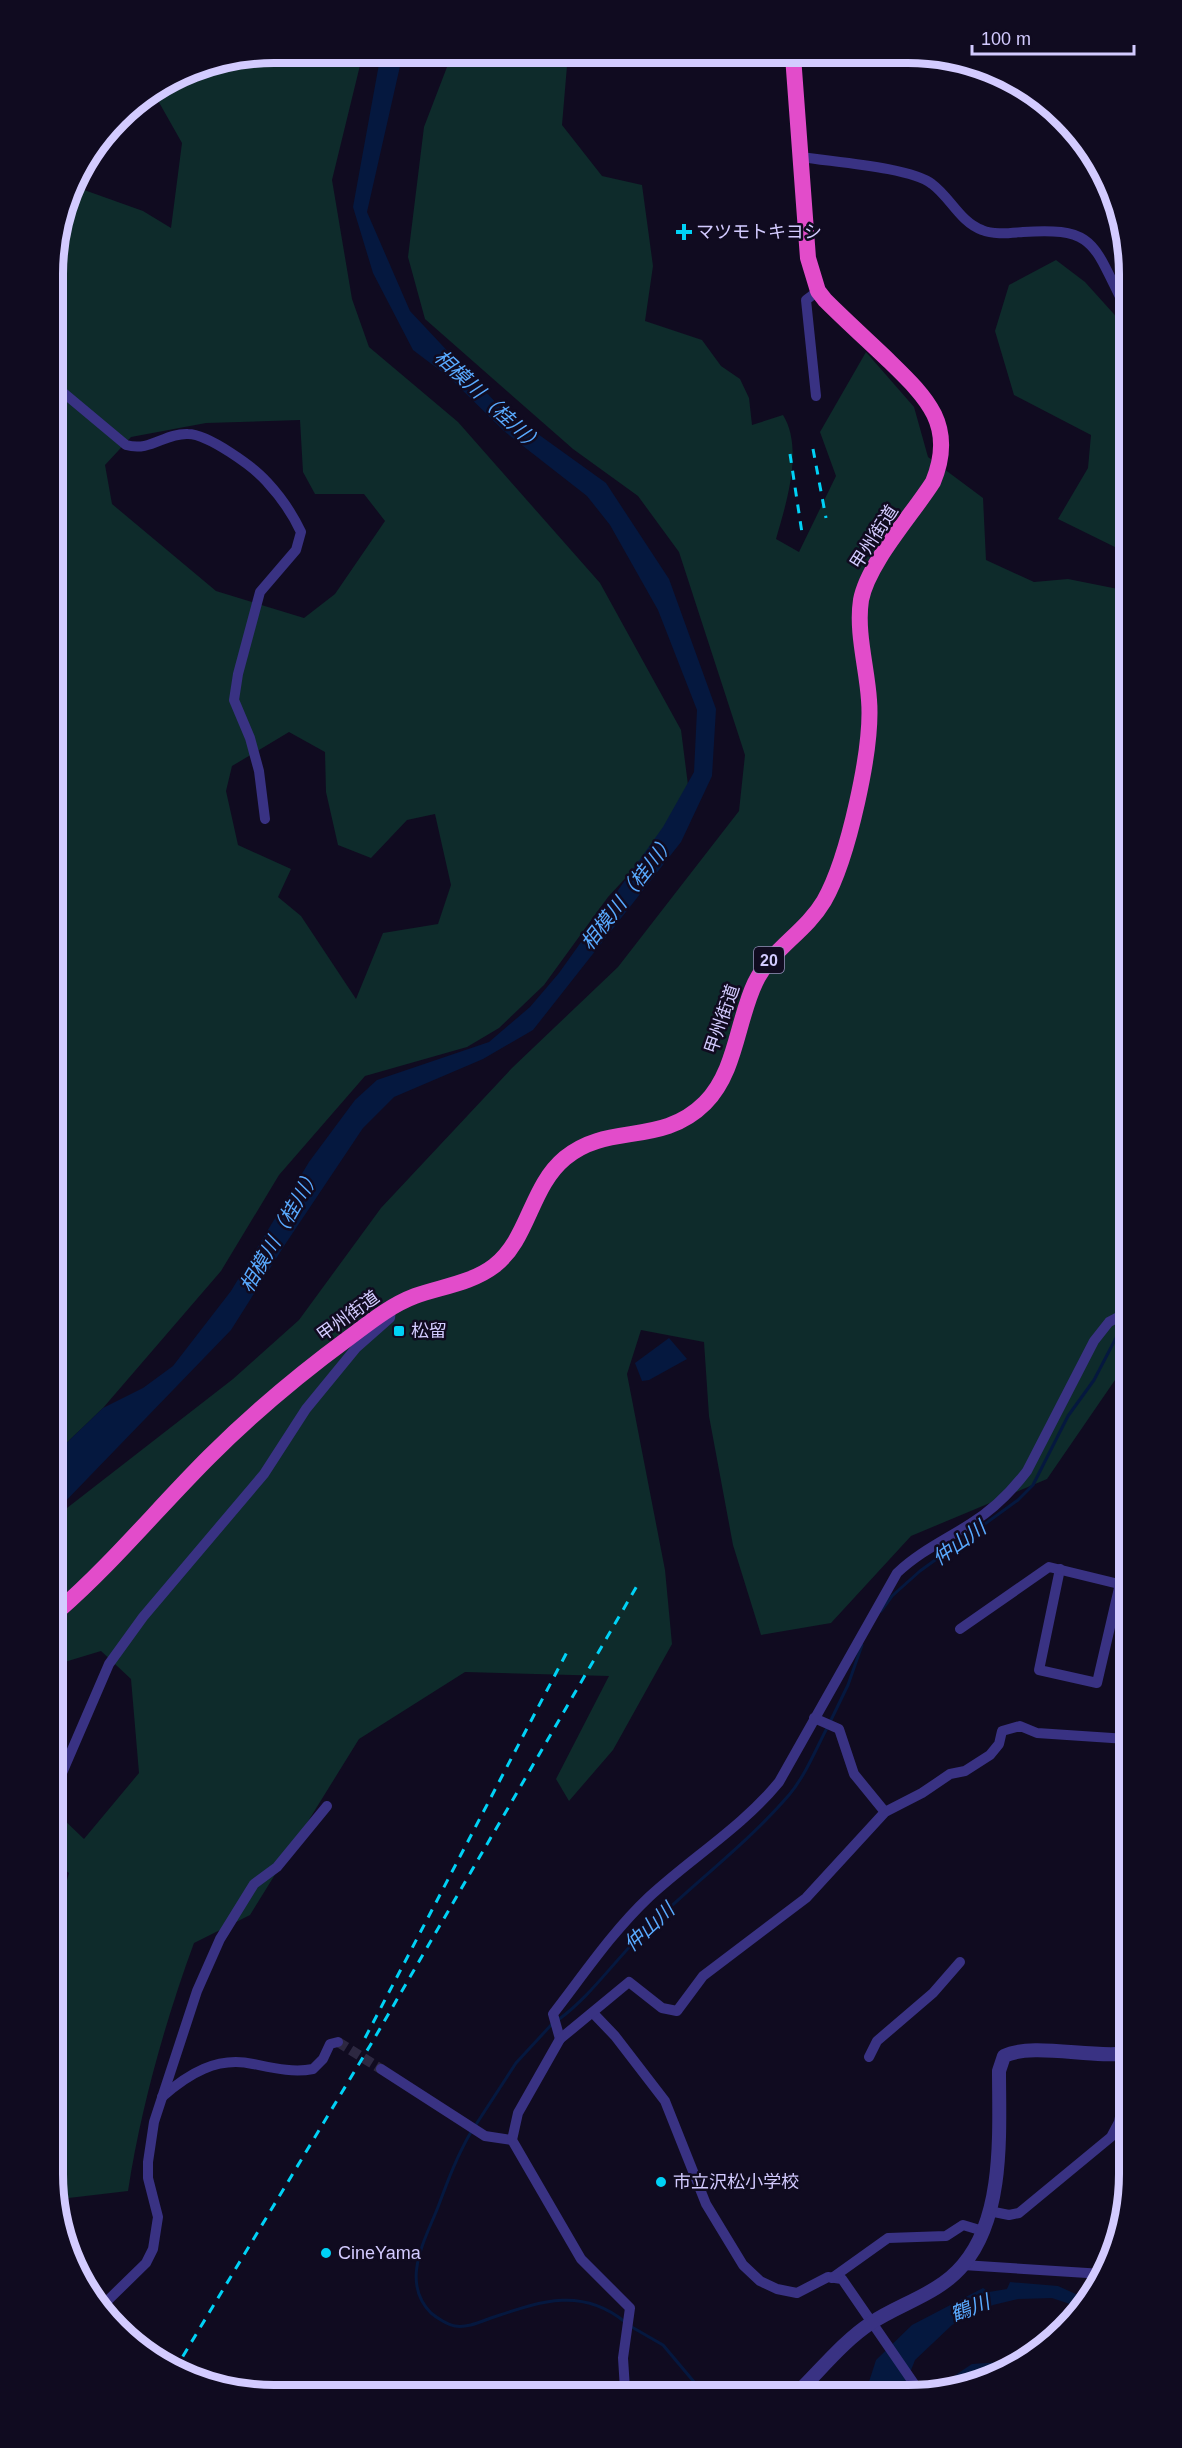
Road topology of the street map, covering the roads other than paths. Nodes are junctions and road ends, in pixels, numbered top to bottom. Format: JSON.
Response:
{"nodes":[{"id":1,"x":794,"y":63,"type":"edge"},
{"id":2,"x":802,"y":158,"type":"junction"},
{"id":3,"x":818,"y":291,"type":"junction"},
{"id":4,"x":1119,"y":295,"type":"edge"},
{"id":5,"x":63,"y":392,"type":"edge"},
{"id":6,"x":816,"y":396,"type":"dead end"},
{"id":7,"x":265,"y":819,"type":"dead end"},
{"id":8,"x":391,"y":1308,"type":"junction"},
{"id":9,"x":1119,"y":1317,"type":"edge"},
{"id":10,"x":1060,"y":1569,"type":"junction"},
{"id":11,"x":1119,"y":1584,"type":"edge"},
{"id":12,"x":1119,"y":1600,"type":"edge"},
{"id":13,"x":63,"y":1606,"type":"edge"},
{"id":14,"x":960,"y":1629,"type":"dead end"},
{"id":15,"x":814,"y":1718,"type":"junction"},
{"id":16,"x":1119,"y":1738,"type":"edge"},
{"id":17,"x":63,"y":1769,"type":"edge"},
{"id":18,"x":327,"y":1806,"type":"dead end"},
{"id":19,"x":885,"y":1812,"type":"junction"},
{"id":20,"x":960,"y":1962,"type":"dead end"},
{"id":21,"x":593,"y":2013,"type":"junction"},
{"id":22,"x":560,"y":2039,"type":"junction"},
{"id":23,"x":338,"y":2042,"type":"dead end"},
{"id":24,"x":1119,"y":2054,"type":"edge"},
{"id":25,"x":869,"y":2057,"type":"dead end"},
{"id":26,"x":381,"y":2069,"type":"tunnel mouth"},
{"id":27,"x":159,"y":2100,"type":"junction"},
{"id":28,"x":1119,"y":2122,"type":"edge"},
{"id":29,"x":512,"y":2140,"type":"junction"},
{"id":30,"x":989,"y":2211,"type":"junction"},
{"id":31,"x":983,"y":2231,"type":"junction"},
{"id":32,"x":963,"y":2265,"type":"junction"},
{"id":33,"x":1094,"y":2273,"type":"edge"},
{"id":34,"x":832,"y":2278,"type":"junction"},
{"id":35,"x":107,"y":2301,"type":"edge"},
{"id":36,"x":875,"y":2329,"type":"junction"},
{"id":37,"x":625,"y":2385,"type":"edge"},
{"id":38,"x":806,"y":2385,"type":"edge"},
{"id":39,"x":915,"y":2385,"type":"edge"}],
"edges":[{"from":1,"to":2,"type":"highway","name":"甲州街道","number":"20"},
{"from":2,"to":3,"type":"highway","name":"甲州街道","number":"20"},
{"from":2,"to":4,"type":"street"},
{"from":3,"to":6,"type":"street"},
{"from":3,"to":8,"type":"highway","name":"甲州街道","number":"20"},
{"from":5,"to":7,"type":"street"},
{"from":8,"to":13,"type":"highway","name":"甲州街道","number":"20"},
{"from":8,"to":17,"type":"street"},
{"from":9,"to":15,"type":"street"},
{"from":10,"to":11,"type":"street"},
{"from":10,"to":12,"type":"street"},
{"from":10,"to":14,"type":"street"},
{"from":15,"to":19,"type":"street"},
{"from":15,"to":22,"type":"street"},
{"from":16,"to":19,"type":"street"},
{"from":18,"to":27,"type":"street"},
{"from":19,"to":21,"type":"street"},
{"from":20,"to":25,"type":"street"},
{"from":21,"to":22,"type":"street"},
{"from":21,"to":34,"type":"street"},
{"from":22,"to":29,"type":"street"},
{"from":23,"to":27,"type":"street"},
{"from":24,"to":30,"type":"street"},
{"from":26,"to":29,"type":"street"},
{"from":27,"to":35,"type":"street"},
{"from":28,"to":30,"type":"street"},
{"from":29,"to":37,"type":"street"},
{"from":30,"to":31,"type":"street"},
{"from":31,"to":32,"type":"street"},
{"from":31,"to":34,"type":"street"},
{"from":32,"to":33,"type":"street"},
{"from":32,"to":36,"type":"street"},
{"from":34,"to":36,"type":"street"},
{"from":36,"to":38,"type":"street"},
{"from":36,"to":39,"type":"street"}]}
